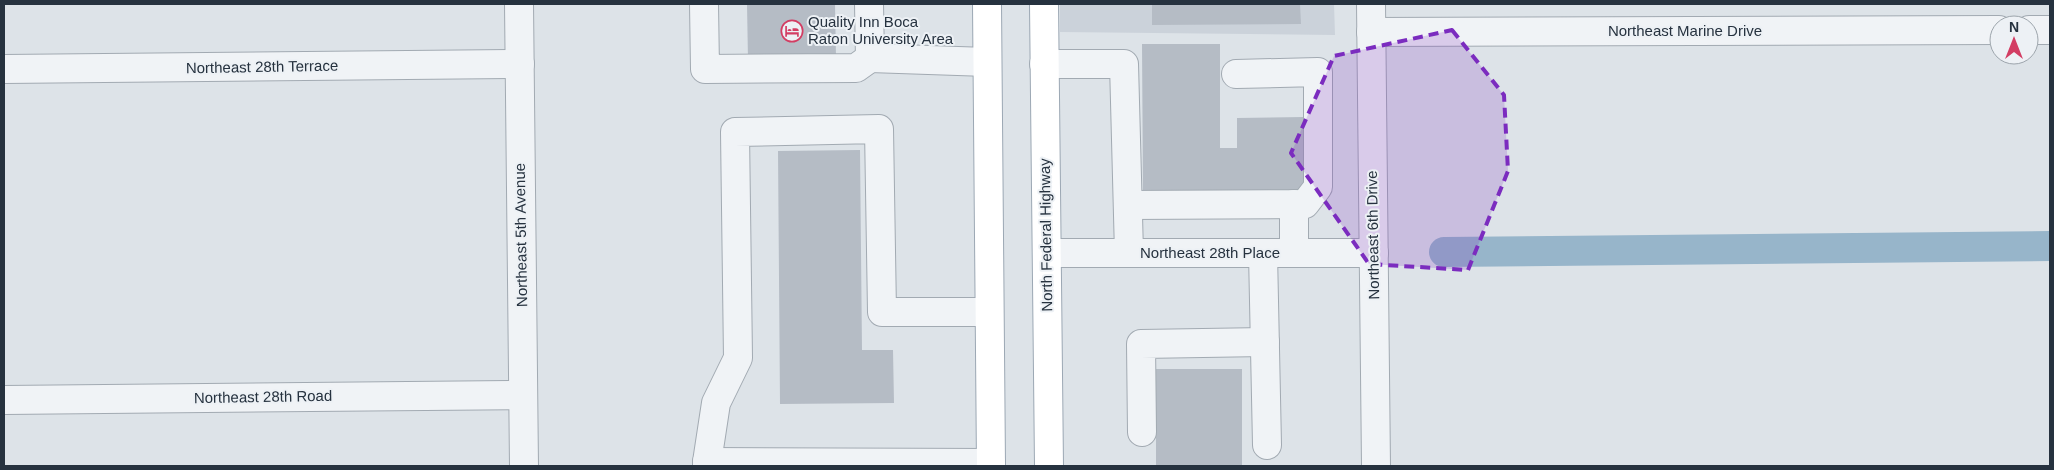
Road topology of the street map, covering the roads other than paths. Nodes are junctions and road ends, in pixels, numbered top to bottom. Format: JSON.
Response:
{"nodes":[{"id":1,"x":519,"y":4,"type":"edge"},
{"id":2,"x":704,"y":4,"type":"edge"},
{"id":3,"x":869,"y":4,"type":"edge"},
{"id":4,"x":987,"y":4,"type":"edge"},
{"id":5,"x":1044,"y":4,"type":"edge"},
{"id":6,"x":1371,"y":4,"type":"edge"},
{"id":7,"x":1989,"y":30,"type":"edge"},
{"id":8,"x":1371,"y":32,"type":"junction"},
{"id":9,"x":870,"y":58,"type":"junction"},
{"id":10,"x":987,"y":62,"type":"junction"},
{"id":11,"x":520,"y":64,"type":"junction"},
{"id":12,"x":1044,"y":64,"type":"junction"},
{"id":13,"x":4,"y":69,"type":"edge"},
{"id":14,"x":1236,"y":74,"type":"dead end"},
{"id":15,"x":1294,"y":204,"type":"junction"},
{"id":16,"x":1128,"y":205,"type":"junction"},
{"id":17,"x":1046,"y":253,"type":"junction"},
{"id":18,"x":1129,"y":253,"type":"junction"},
{"id":19,"x":1263,"y":253,"type":"junction"},
{"id":20,"x":1294,"y":253,"type":"junction"},
{"id":21,"x":1374,"y":253,"type":"junction"},
{"id":22,"x":990,"y":312,"type":"junction"},
{"id":23,"x":1265,"y":342,"type":"junction"},
{"id":24,"x":523,"y":394,"type":"junction"},
{"id":25,"x":4,"y":400,"type":"edge"},
{"id":26,"x":1142,"y":432,"type":"dead end"},
{"id":27,"x":1267,"y":445,"type":"dead end"},
{"id":28,"x":707,"y":464,"type":"edge"},
{"id":29,"x":876,"y":464,"type":"edge"},
{"id":30,"x":991,"y":465,"type":"edge"},
{"id":31,"x":524,"y":466,"type":"edge"},
{"id":32,"x":1049,"y":466,"type":"edge"},
{"id":33,"x":1376,"y":466,"type":"edge"}],
"edges":[{"from":1,"to":11,"type":"street","name":"Northeast 5th Avenue"},
{"from":2,"to":9,"type":"street"},
{"from":3,"to":9,"type":"street"},
{"from":4,"to":10,"type":"main road"},
{"from":5,"to":12,"type":"main road","name":"North Federal Highway"},
{"from":6,"to":8,"type":"street","name":"Northeast 6th Drive"},
{"from":7,"to":8,"type":"street","name":"Northeast Marine Drive"},
{"from":8,"to":21,"type":"street","name":"Northeast 6th Drive"},
{"from":9,"to":10,"type":"street"},
{"from":10,"to":22,"type":"main road"},
{"from":11,"to":13,"type":"street","name":"Northeast 28th Terrace"},
{"from":11,"to":24,"type":"street","name":"Northeast 5th Avenue"},
{"from":12,"to":16,"type":"street"},
{"from":12,"to":17,"type":"main road","name":"North Federal Highway"},
{"from":14,"to":15,"type":"street"},
{"from":15,"to":16,"type":"street"},
{"from":15,"to":20,"type":"street"},
{"from":16,"to":18,"type":"street"},
{"from":17,"to":18,"type":"street","name":"Northeast 28th Place"},
{"from":17,"to":32,"type":"main road","name":"North Federal Highway"},
{"from":18,"to":19,"type":"street","name":"Northeast 28th Place"},
{"from":19,"to":20,"type":"street","name":"Northeast 28th Place"},
{"from":19,"to":23,"type":"street"},
{"from":20,"to":21,"type":"street","name":"Northeast 28th Place"},
{"from":21,"to":33,"type":"street","name":"Northeast 6th Drive"},
{"from":22,"to":28,"type":"street"},
{"from":22,"to":30,"type":"main road"},
{"from":23,"to":26,"type":"street"},
{"from":23,"to":27,"type":"street"},
{"from":24,"to":25,"type":"street","name":"Northeast 28th Road"},
{"from":24,"to":31,"type":"street","name":"Northeast 5th Avenue"},
{"from":28,"to":29,"type":"street"},
{"from":29,"to":30,"type":"street"}]}
